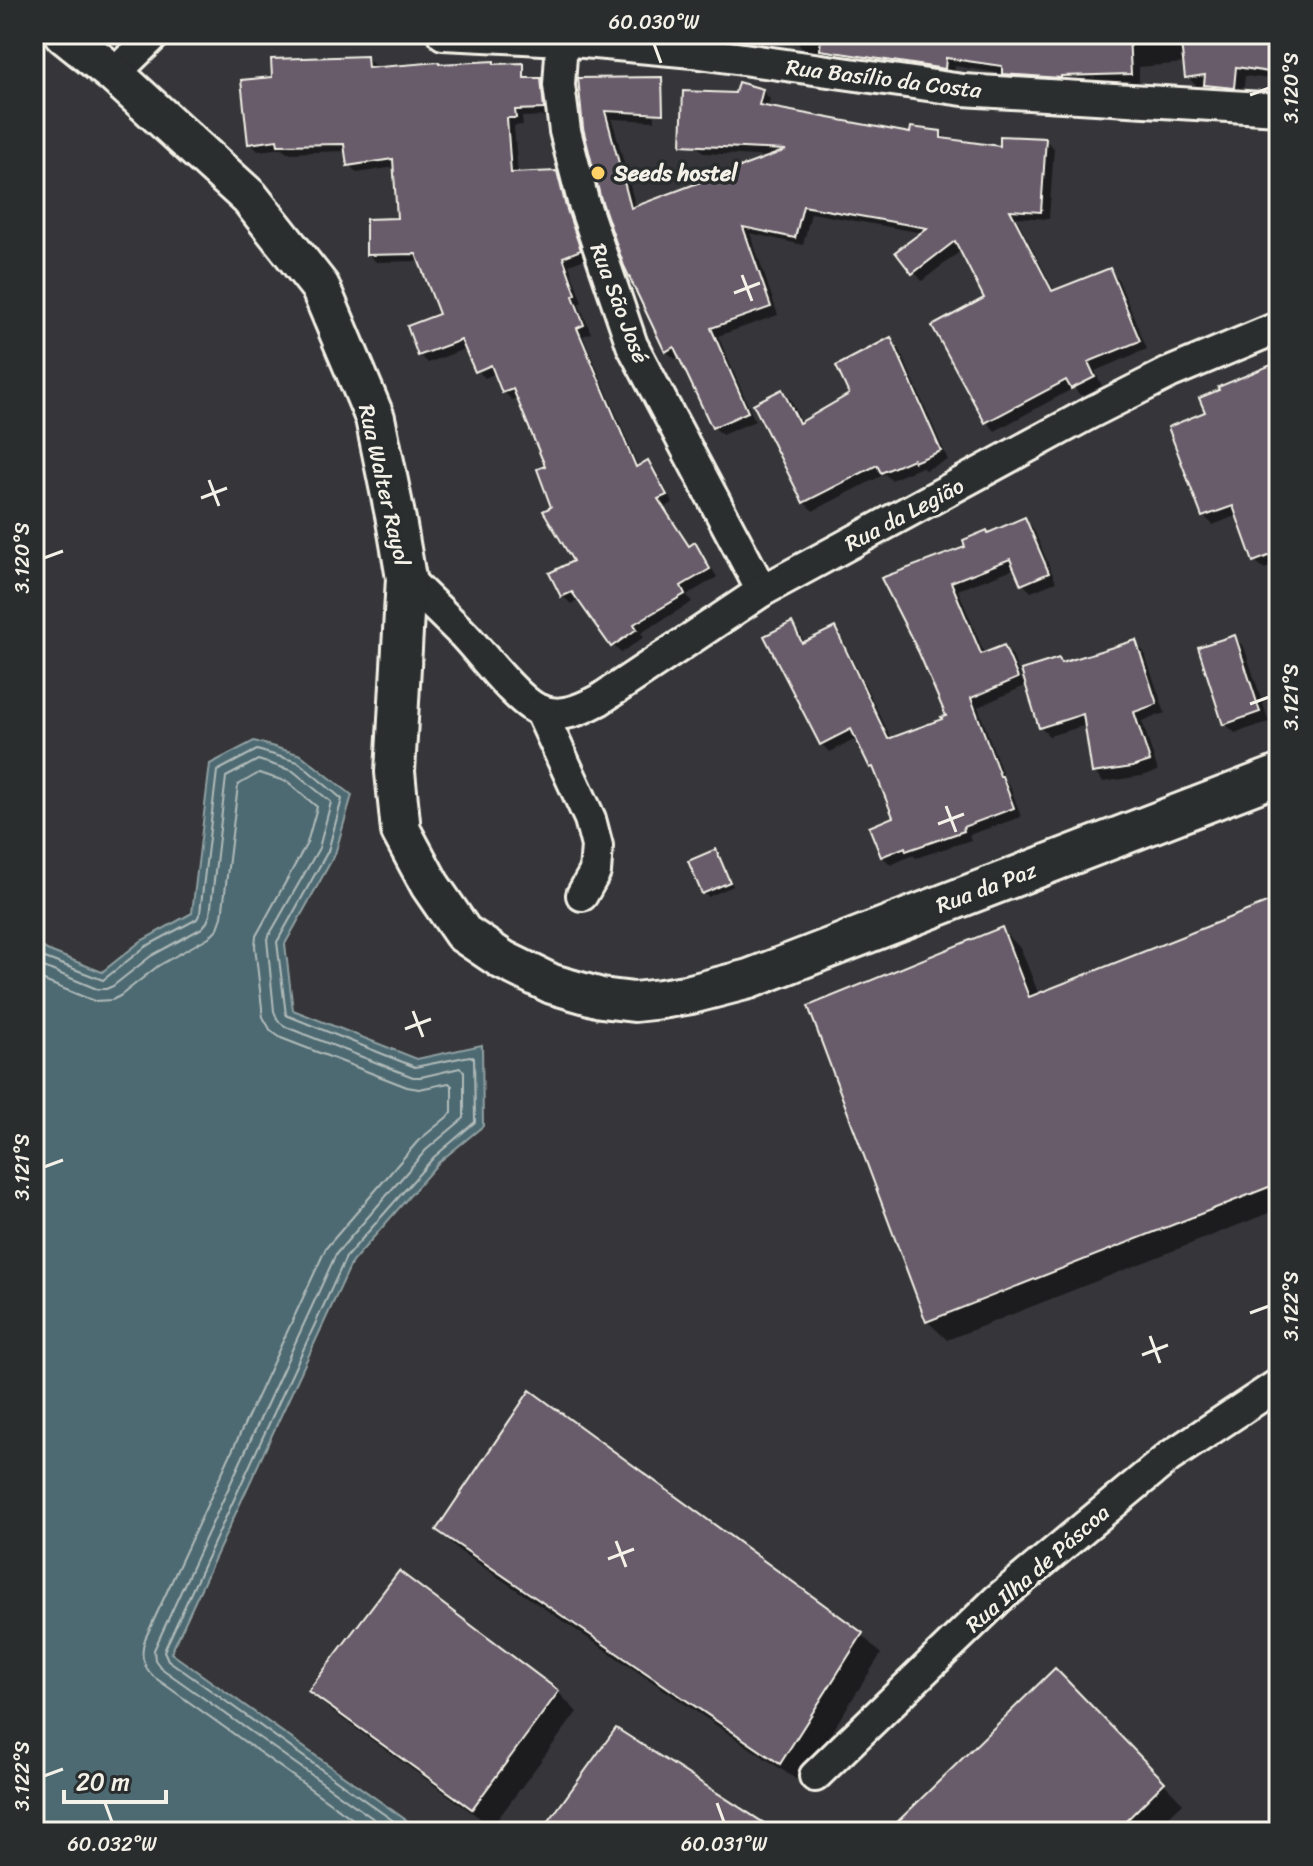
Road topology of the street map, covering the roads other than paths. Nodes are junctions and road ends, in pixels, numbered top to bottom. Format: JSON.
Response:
{"nodes":[{"id":1,"x":64,"y":34,"type":"edge"},
{"id":2,"x":155,"y":34,"type":"edge"},
{"id":3,"x":443,"y":34,"type":"edge"},
{"id":4,"x":562,"y":40,"type":"junction"},
{"id":5,"x":114,"y":74,"type":"junction"},
{"id":6,"x":1279,"y":109,"type":"edge"},
{"id":7,"x":1279,"y":327,"type":"edge"},
{"id":8,"x":406,"y":578,"type":"junction"},
{"id":9,"x":762,"y":591,"type":"junction"},
{"id":10,"x":540,"y":710,"type":"junction"},
{"id":11,"x":1279,"y":775,"type":"edge"},
{"id":12,"x":582,"y":895,"type":"dead end"},
{"id":13,"x":691,"y":994,"type":"joint"},
{"id":14,"x":1279,"y":1384,"type":"edge"},
{"id":15,"x":815,"y":1776,"type":"dead end"}],
"edges":[{"from":1,"to":5,"type":"street","name":"Rua Walter Rayol"},
{"from":2,"to":5,"type":"street"},
{"from":3,"to":4,"type":"street","name":"Rua Basílio da Costa"},
{"from":4,"to":6,"type":"street","name":"Rua Basílio da Costa"},
{"from":4,"to":9,"type":"street","name":"Rua São José"},
{"from":5,"to":8,"type":"street","name":"Rua Walter Rayol"},
{"from":7,"to":9,"type":"street","name":"Rua da Legião"},
{"from":8,"to":10,"type":"street"},
{"from":8,"to":13,"type":"street","name":"Rua Walter Rayol"},
{"from":9,"to":10,"type":"street","name":"Rua da Legião"},
{"from":10,"to":12,"type":"street"},
{"from":11,"to":13,"type":"street","name":"Rua da Paz"},
{"from":14,"to":15,"type":"street","name":"Rua Ilha de Páscoa"}]}
